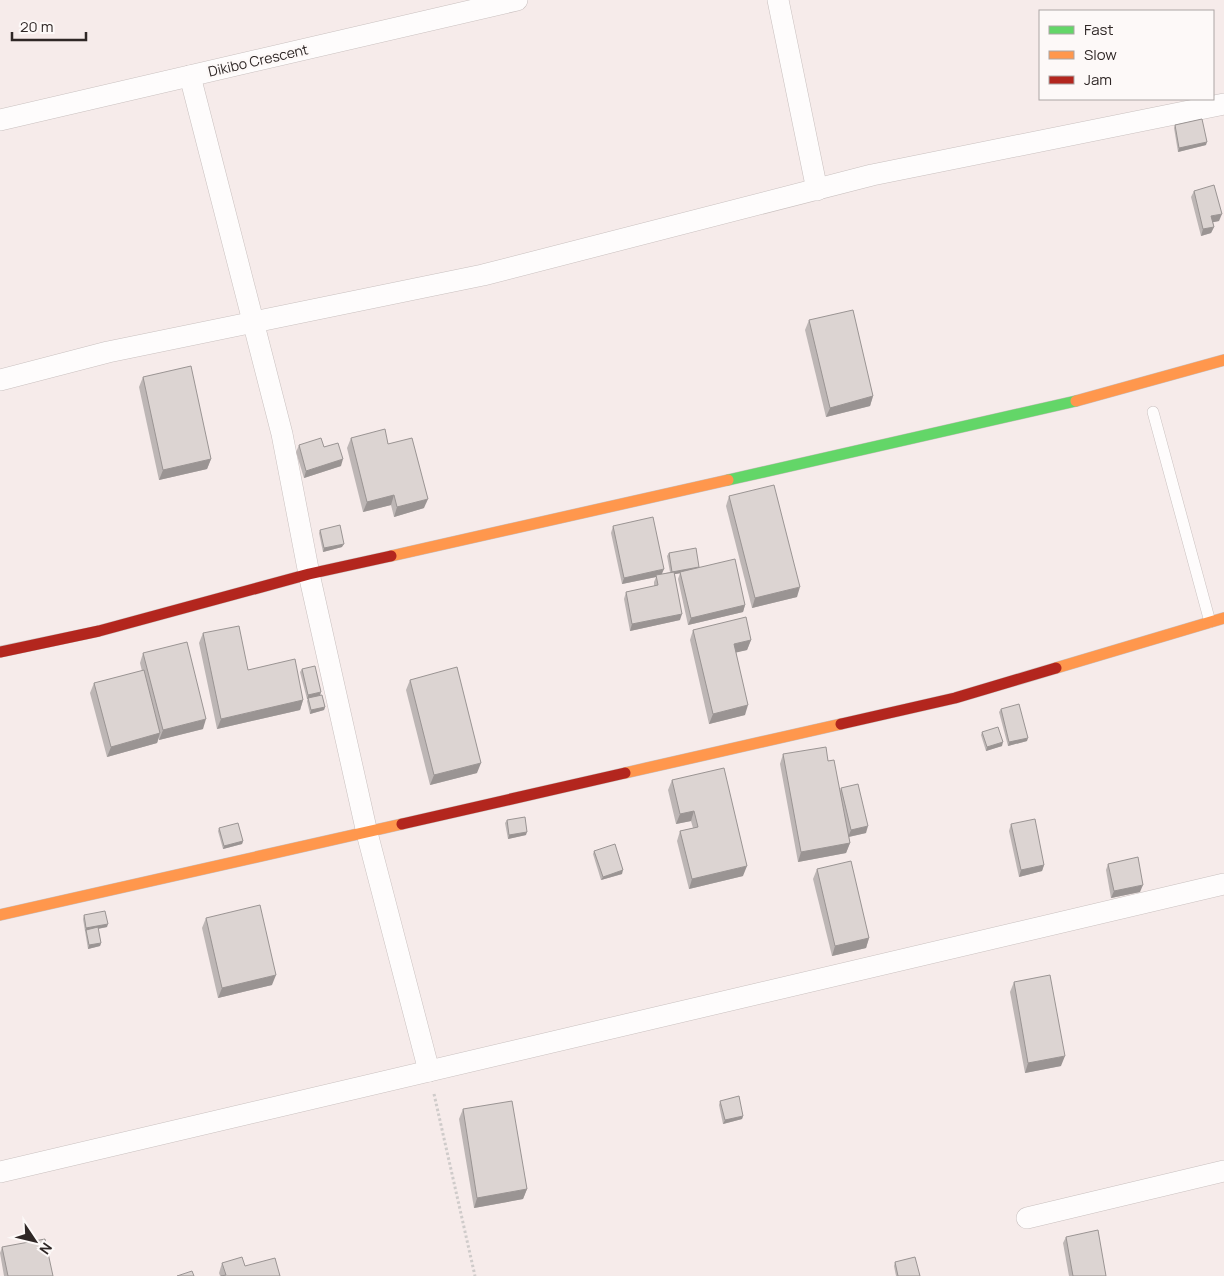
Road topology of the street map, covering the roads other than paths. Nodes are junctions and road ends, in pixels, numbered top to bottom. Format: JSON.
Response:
{"nodes":[{"id":1,"x":517,"y":0,"type":"edge"},
{"id":2,"x":778,"y":0,"type":"edge"},
{"id":3,"x":190,"y":76,"type":"junction"},
{"id":4,"x":1224,"y":104,"type":"edge"},
{"id":5,"x":0,"y":120,"type":"edge"},
{"id":6,"x":817,"y":190,"type":"junction"},
{"id":7,"x":255,"y":322,"type":"junction"},
{"id":8,"x":1224,"y":360,"type":"edge"},
{"id":9,"x":0,"y":380,"type":"edge"},
{"id":10,"x":1153,"y":412,"type":"dead end"},
{"id":11,"x":309,"y":574,"type":"junction"},
{"id":12,"x":1224,"y":618,"type":"edge"},
{"id":13,"x":1210,"y":622,"type":"junction"},
{"id":14,"x":0,"y":652,"type":"edge"},
{"id":15,"x":367,"y":833,"type":"junction"},
{"id":16,"x":1224,"y":884,"type":"edge"},
{"id":17,"x":0,"y":915,"type":"edge"},
{"id":18,"x":429,"y":1071,"type":"junction"},
{"id":19,"x":1224,"y":1171,"type":"edge"},
{"id":20,"x":0,"y":1172,"type":"edge"},
{"id":21,"x":1028,"y":1218,"type":"dead end"}],
"edges":[{"from":1,"to":3,"type":"street","name":"Dikibo Crescent"},
{"from":2,"to":6,"type":"street"},
{"from":3,"to":5,"type":"street","name":"Dikibo Crescent"},
{"from":3,"to":7,"type":"street"},
{"from":4,"to":6,"type":"street"},
{"from":6,"to":7,"type":"street"},
{"from":7,"to":9,"type":"street"},
{"from":7,"to":11,"type":"street"},
{"from":8,"to":11,"type":"street"},
{"from":10,"to":13,"type":"lane"},
{"from":11,"to":14,"type":"street"},
{"from":11,"to":15,"type":"street"},
{"from":12,"to":13,"type":"street"},
{"from":13,"to":15,"type":"street"},
{"from":15,"to":17,"type":"street"},
{"from":15,"to":18,"type":"street"},
{"from":16,"to":18,"type":"street"},
{"from":18,"to":20,"type":"street"},
{"from":19,"to":21,"type":"street"}]}
